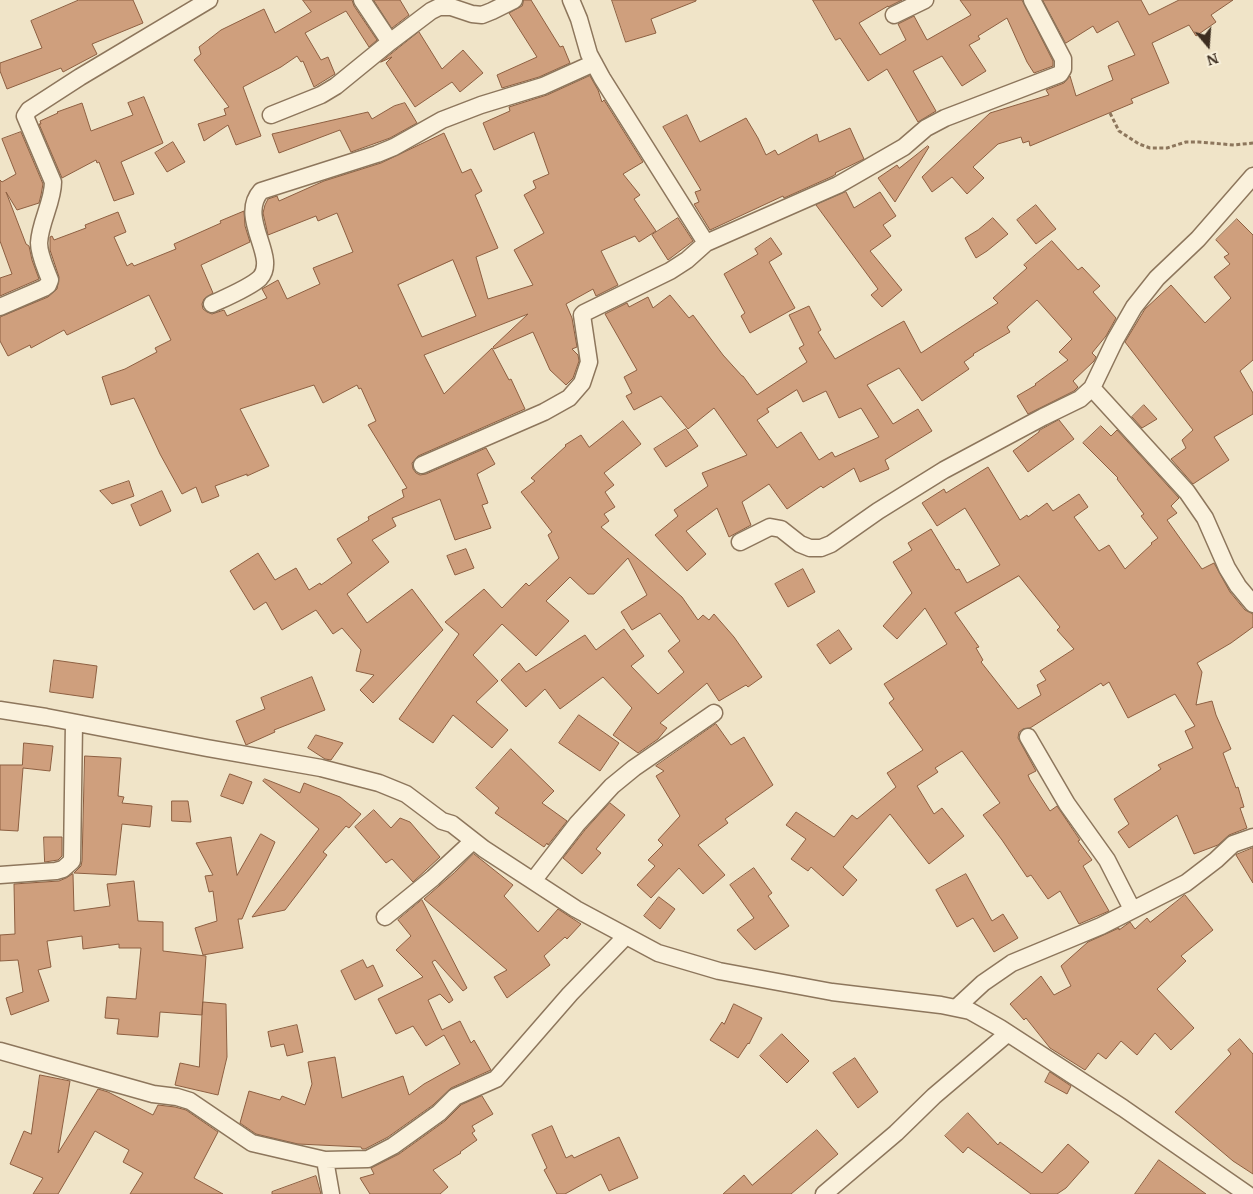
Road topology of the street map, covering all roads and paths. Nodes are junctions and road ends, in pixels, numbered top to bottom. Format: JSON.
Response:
{"nodes":[{"id":1,"x":209,"y":0,"type":"edge"},
{"id":2,"x":362,"y":0,"type":"edge"},
{"id":3,"x":514,"y":0,"type":"edge"},
{"id":4,"x":571,"y":0,"type":"edge"},
{"id":5,"x":925,"y":0,"type":"edge"},
{"id":6,"x":1032,"y":0,"type":"edge"},
{"id":7,"x":894,"y":15,"type":"dead end"},
{"id":8,"x":390,"y":42,"type":"junction"},
{"id":9,"x":594,"y":63,"type":"junction"},
{"id":10,"x":1110,"y":113,"type":"dead end"},
{"id":11,"x":271,"y":115,"type":"dead end"},
{"id":12,"x":1253,"y":143,"type":"edge"},
{"id":13,"x":1253,"y":176,"type":"edge"},
{"id":14,"x":706,"y":243,"type":"junction"},
{"id":15,"x":212,"y":304,"type":"dead end"},
{"id":16,"x":0,"y":307,"type":"edge"},
{"id":17,"x":1092,"y":388,"type":"junction"},
{"id":18,"x":422,"y":465,"type":"dead end"},
{"id":19,"x":740,"y":542,"type":"dead end"},
{"id":20,"x":1253,"y":604,"type":"edge"},
{"id":21,"x":0,"y":710,"type":"edge"},
{"id":22,"x":714,"y":713,"type":"dead end"},
{"id":23,"x":74,"y":723,"type":"junction"},
{"id":24,"x":1028,"y":737,"type":"dead end"},
{"id":25,"x":1253,"y":837,"type":"edge"},
{"id":26,"x":473,"y":840,"type":"junction"},
{"id":27,"x":0,"y":875,"type":"edge"},
{"id":28,"x":533,"y":881,"type":"junction"},
{"id":29,"x":1132,"y":909,"type":"junction"},
{"id":30,"x":385,"y":917,"type":"dead end"},
{"id":31,"x":626,"y":936,"type":"junction"},
{"id":32,"x":956,"y":1008,"type":"junction"},
{"id":33,"x":1007,"y":1034,"type":"junction"},
{"id":34,"x":0,"y":1051,"type":"edge"},
{"id":35,"x":325,"y":1160,"type":"junction"},
{"id":36,"x":331,"y":1194,"type":"edge"},
{"id":37,"x":824,"y":1194,"type":"edge"},
{"id":38,"x":1247,"y":1194,"type":"edge"}],
"edges":[{"from":1,"to":16,"type":"street"},
{"from":2,"to":8,"type":"street"},
{"from":3,"to":8,"type":"street"},
{"from":4,"to":9,"type":"street"},
{"from":5,"to":7,"type":"street"},
{"from":6,"to":14,"type":"street"},
{"from":8,"to":11,"type":"street"},
{"from":9,"to":14,"type":"street"},
{"from":9,"to":15,"type":"street"},
{"from":10,"to":12,"type":"path"},
{"from":13,"to":17,"type":"street"},
{"from":14,"to":18,"type":"street"},
{"from":17,"to":19,"type":"street"},
{"from":17,"to":20,"type":"street"},
{"from":21,"to":23,"type":"street"},
{"from":22,"to":28,"type":"street"},
{"from":23,"to":26,"type":"street"},
{"from":23,"to":27,"type":"street"},
{"from":24,"to":29,"type":"street"},
{"from":25,"to":29,"type":"street"},
{"from":26,"to":28,"type":"street"},
{"from":26,"to":30,"type":"street"},
{"from":28,"to":31,"type":"street"},
{"from":29,"to":32,"type":"street"},
{"from":31,"to":32,"type":"street"},
{"from":31,"to":35,"type":"street"},
{"from":32,"to":33,"type":"street"},
{"from":33,"to":37,"type":"street"},
{"from":33,"to":38,"type":"street"},
{"from":34,"to":35,"type":"street"},
{"from":35,"to":36,"type":"street"}]}
